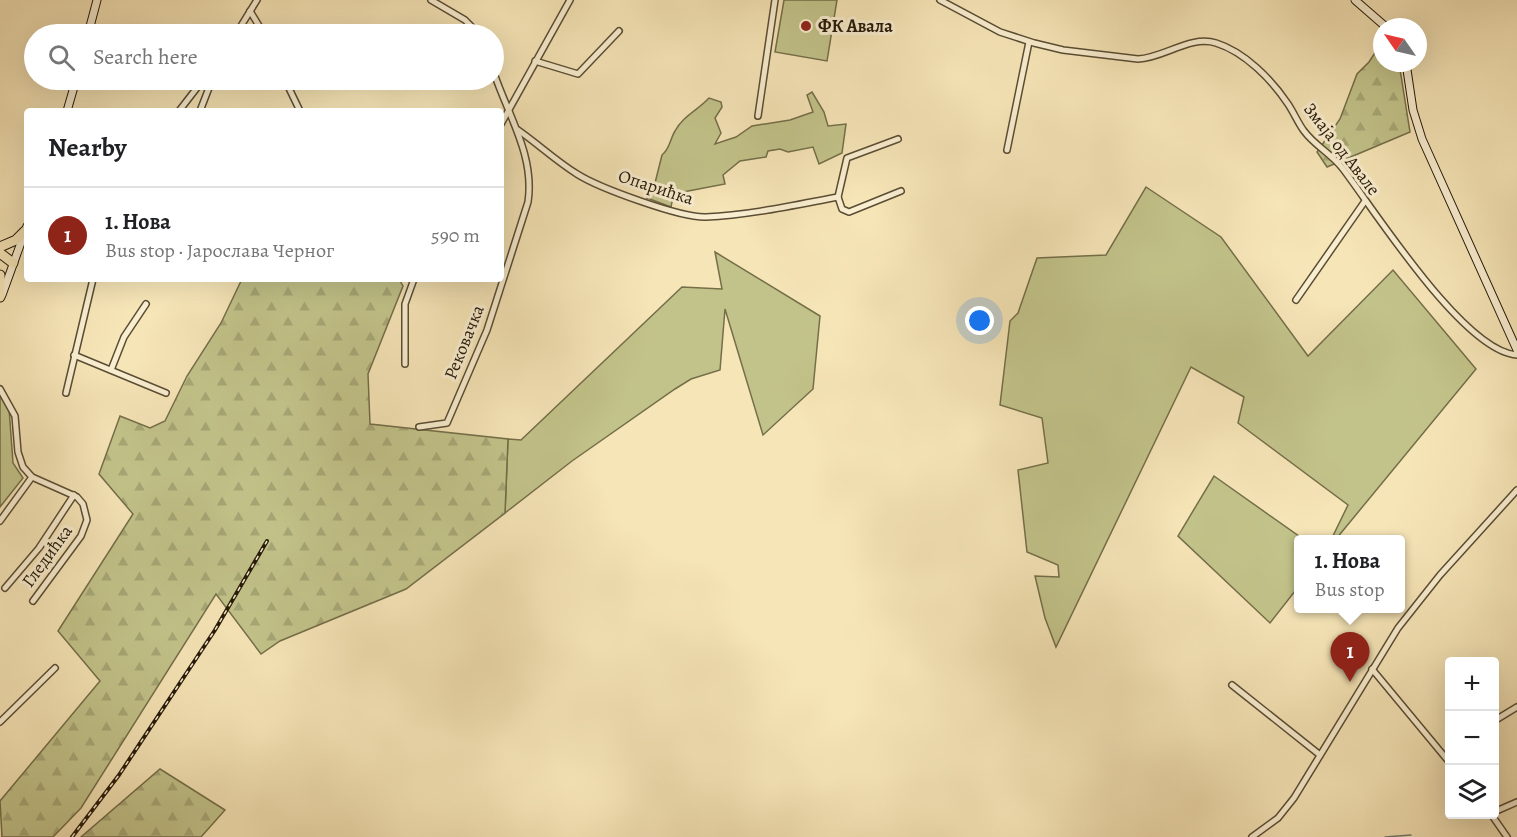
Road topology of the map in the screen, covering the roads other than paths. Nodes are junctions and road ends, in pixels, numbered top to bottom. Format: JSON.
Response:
{"nodes":[{"id":1,"x":97,"y":0,"type":"edge"},
{"id":2,"x":257,"y":0,"type":"edge"},
{"id":3,"x":432,"y":0,"type":"edge"},
{"id":4,"x":570,"y":0,"type":"edge"},
{"id":5,"x":774,"y":0,"type":"edge"},
{"id":6,"x":940,"y":0,"type":"edge"},
{"id":7,"x":1355,"y":0,"type":"edge"},
{"id":8,"x":250,"y":11,"type":"junction"},
{"id":9,"x":1376,"y":18,"type":"edge"},
{"id":10,"x":91,"y":24,"type":"edge"},
{"id":11,"x":242,"y":24,"type":"edge"},
{"id":12,"x":258,"y":24,"type":"edge"},
{"id":13,"x":469,"y":24,"type":"edge"},
{"id":14,"x":619,"y":31,"type":"dead end"},
{"id":15,"x":1029,"y":42,"type":"junction"},
{"id":16,"x":535,"y":61,"type":"junction"},
{"id":17,"x":1407,"y":72,"type":"edge"},
{"id":18,"x":73,"y":90,"type":"edge"},
{"id":19,"x":195,"y":90,"type":"edge"},
{"id":20,"x":208,"y":90,"type":"edge"},
{"id":21,"x":290,"y":90,"type":"edge"},
{"id":22,"x":501,"y":90,"type":"edge"},
{"id":23,"x":68,"y":108,"type":"edge"},
{"id":24,"x":181,"y":108,"type":"edge"},
{"id":25,"x":201,"y":108,"type":"edge"},
{"id":26,"x":299,"y":108,"type":"edge"},
{"id":27,"x":509,"y":110,"type":"junction"},
{"id":28,"x":758,"y":116,"type":"dead end"},
{"id":29,"x":504,"y":119,"type":"edge"},
{"id":30,"x":518,"y":129,"type":"junction"},
{"id":31,"x":898,"y":139,"type":"dead end"},
{"id":32,"x":1006,"y":150,"type":"dead end"},
{"id":33,"x":901,"y":191,"type":"dead end"},
{"id":34,"x":838,"y":197,"type":"junction"},
{"id":35,"x":1365,"y":201,"type":"junction"},
{"id":36,"x":24,"y":230,"type":"edge"},
{"id":37,"x":24,"y":233,"type":"edge"},
{"id":38,"x":0,"y":247,"type":"edge"},
{"id":39,"x":0,"y":253,"type":"edge"},
{"id":40,"x":0,"y":261,"type":"edge"},
{"id":41,"x":13,"y":263,"type":"junction"},
{"id":42,"x":0,"y":275,"type":"edge"},
{"id":43,"x":504,"y":279,"type":"edge"},
{"id":44,"x":92,"y":282,"type":"edge"},
{"id":45,"x":413,"y":282,"type":"edge"},
{"id":46,"x":503,"y":282,"type":"edge"},
{"id":47,"x":0,"y":298,"type":"edge"},
{"id":48,"x":1296,"y":300,"type":"dead end"},
{"id":49,"x":146,"y":304,"type":"dead end"},
{"id":50,"x":1517,"y":352,"type":"edge"},
{"id":51,"x":74,"y":355,"type":"junction"},
{"id":52,"x":405,"y":364,"type":"dead end"},
{"id":53,"x":111,"y":370,"type":"junction"},
{"id":54,"x":0,"y":389,"type":"edge"},
{"id":55,"x":66,"y":393,"type":"dead end"},
{"id":56,"x":166,"y":393,"type":"dead end"},
{"id":57,"x":419,"y":427,"type":"dead end"},
{"id":58,"x":32,"y":477,"type":"junction"},
{"id":59,"x":1517,"y":490,"type":"edge"},
{"id":60,"x":74,"y":495,"type":"junction"},
{"id":61,"x":0,"y":521,"type":"edge"},
{"id":62,"x":5,"y":588,"type":"dead end"},
{"id":63,"x":33,"y":601,"type":"dead end"},
{"id":64,"x":55,"y":668,"type":"dead end"},
{"id":65,"x":1372,"y":669,"type":"junction"},
{"id":66,"x":1232,"y":685,"type":"dead end"},
{"id":67,"x":1517,"y":707,"type":"edge"},
{"id":68,"x":1499,"y":718,"type":"edge"},
{"id":69,"x":0,"y":722,"type":"edge"},
{"id":70,"x":1320,"y":755,"type":"junction"},
{"id":71,"x":1445,"y":758,"type":"edge"},
{"id":72,"x":1517,"y":802,"type":"edge"},
{"id":73,"x":1499,"y":810,"type":"edge"},
{"id":74,"x":1494,"y":819,"type":"edge"},
{"id":75,"x":1252,"y":837,"type":"edge"},
{"id":76,"x":1507,"y":837,"type":"edge"}],
"edges":[{"from":1,"to":10,"type":"main road"},
{"from":2,"to":8,"type":"street"},
{"from":3,"to":13,"type":"street"},
{"from":4,"to":16,"type":"street"},
{"from":5,"to":28,"type":"street"},
{"from":6,"to":15,"type":"street","name":"Змаја од Авале"},
{"from":7,"to":9,"type":"main road"},
{"from":8,"to":11,"type":"street"},
{"from":8,"to":12,"type":"street"},
{"from":14,"to":16,"type":"street"},
{"from":15,"to":32,"type":"street"},
{"from":15,"to":35,"type":"street","name":"Змаја од Авале"},
{"from":16,"to":27,"type":"street"},
{"from":17,"to":50,"type":"main road"},
{"from":18,"to":23,"type":"main road"},
{"from":19,"to":24,"type":"street"},
{"from":20,"to":25,"type":"street"},
{"from":21,"to":26,"type":"street"},
{"from":22,"to":27,"type":"street","name":"Рековачка"},
{"from":27,"to":29,"type":"street"},
{"from":27,"to":30,"type":"street","name":"Рековачка"},
{"from":30,"to":34,"type":"street","name":"Опарићка"},
{"from":30,"to":43,"type":"street","name":"Рековачка"},
{"from":31,"to":34,"type":"street"},
{"from":33,"to":34,"type":"street"},
{"from":35,"to":48,"type":"street"},
{"from":35,"to":50,"type":"street","name":"Змаја од Авале"},
{"from":36,"to":38,"type":"highway"},
{"from":37,"to":41,"type":"main road"},
{"from":39,"to":41,"type":"highway"},
{"from":40,"to":41,"type":"highway"},
{"from":41,"to":47,"type":"main road"},
{"from":42,"to":47,"type":"highway"},
{"from":44,"to":51,"type":"street"},
{"from":45,"to":52,"type":"street"},
{"from":46,"to":57,"type":"street","name":"Рековачка"},
{"from":49,"to":53,"type":"street"},
{"from":51,"to":53,"type":"street"},
{"from":51,"to":55,"type":"street"},
{"from":53,"to":56,"type":"street"},
{"from":54,"to":58,"type":"street"},
{"from":58,"to":60,"type":"street"},
{"from":58,"to":61,"type":"street"},
{"from":59,"to":65,"type":"street"},
{"from":60,"to":62,"type":"street"},
{"from":60,"to":63,"type":"street","name":"Гледићка"},
{"from":64,"to":69,"type":"street"},
{"from":65,"to":70,"type":"street"},
{"from":65,"to":71,"type":"street"},
{"from":66,"to":70,"type":"street"},
{"from":67,"to":68,"type":"street"},
{"from":70,"to":75,"type":"street"},
{"from":72,"to":73,"type":"street"},
{"from":74,"to":76,"type":"street"}]}
